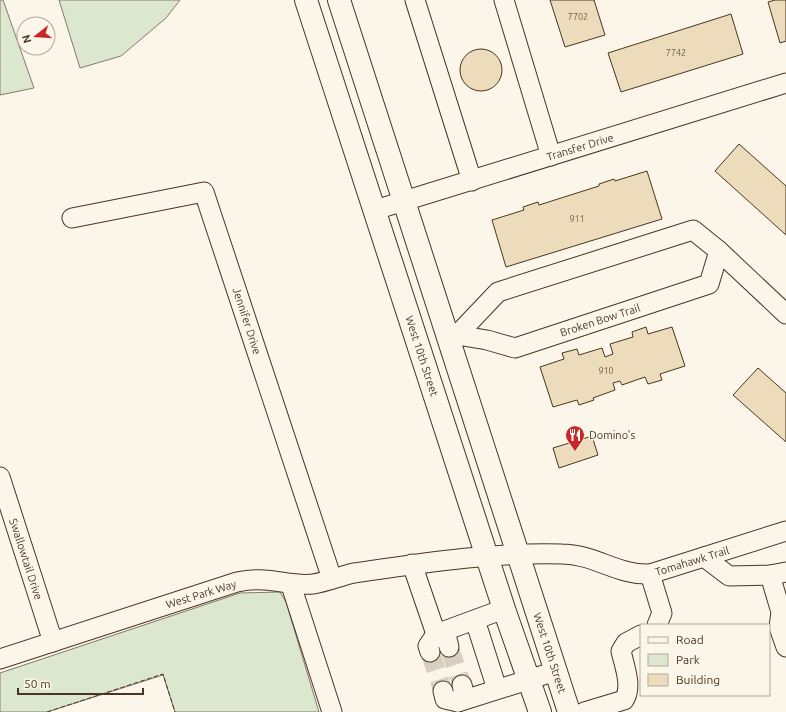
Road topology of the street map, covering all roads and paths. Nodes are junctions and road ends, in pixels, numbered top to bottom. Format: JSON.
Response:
{"nodes":[{"id":1,"x":339,"y":0,"type":"edge"},
{"id":2,"x":415,"y":0,"type":"edge"},
{"id":3,"x":504,"y":0,"type":"edge"},
{"id":4,"x":310,"y":1,"type":"edge"},
{"id":5,"x":786,"y":84,"type":"edge"},
{"id":6,"x":551,"y":156,"type":"junction"},
{"id":7,"x":472,"y":180,"type":"junction"},
{"id":8,"x":405,"y":201,"type":"junction"},
{"id":9,"x":375,"y":210,"type":"junction"},
{"id":10,"x":72,"y":218,"type":"dead end"},
{"id":11,"x":719,"y":251,"type":"junction"},
{"id":12,"x":786,"y":314,"type":"edge"},
{"id":13,"x":453,"y":336,"type":"junction"},
{"id":14,"x":0,"y":477,"type":"edge"},
{"id":15,"x":786,"y":531,"type":"edge"},
{"id":16,"x":503,"y":556,"type":"junction"},
{"id":17,"x":704,"y":557,"type":"junction"},
{"id":18,"x":412,"y":564,"type":"junction"},
{"id":19,"x":650,"y":574,"type":"junction"},
{"id":20,"x":778,"y":574,"type":"edge"},
{"id":21,"x":332,"y":579,"type":"junction"},
{"id":22,"x":291,"y":585,"type":"junction"},
{"id":23,"x":504,"y":610,"type":"junction"},
{"id":24,"x":475,"y":620,"type":"junction"},
{"id":25,"x":657,"y":624,"type":"edge"},
{"id":26,"x":436,"y":634,"type":"junction"},
{"id":27,"x":640,"y":636,"type":"edge"},
{"id":28,"x":785,"y":639,"type":"edge"},
{"id":29,"x":52,"y":642,"type":"junction"},
{"id":30,"x":449,"y":647,"type":"tunnel mouth"},
{"id":31,"x":430,"y":652,"type":"tunnel mouth"},
{"id":32,"x":0,"y":659,"type":"edge"},
{"id":33,"x":556,"y":671,"type":"junction"},
{"id":34,"x":528,"y":679,"type":"junction"},
{"id":35,"x":497,"y":689,"type":"junction"},
{"id":36,"x":443,"y":691,"type":"tunnel mouth"},
{"id":37,"x":460,"y":700,"type":"edge"},
{"id":38,"x":332,"y":712,"type":"edge"},
{"id":39,"x":540,"y":712,"type":"edge"},
{"id":40,"x":569,"y":712,"type":"edge"},
{"id":41,"x":584,"y":712,"type":"edge"}],
"edges":[{"from":1,"to":8,"type":"main road","name":"West 10th Street"},
{"from":2,"to":7,"type":"street"},
{"from":3,"to":6,"type":"street"},
{"from":4,"to":9,"type":"main road","name":"West 10th Street"},
{"from":5,"to":6,"type":"street","name":"Transfer Drive"},
{"from":6,"to":7,"type":"street","name":"Transfer Drive"},
{"from":7,"to":8,"type":"street","name":"Transfer Drive"},
{"from":8,"to":9,"type":"street","name":"Transfer Drive"},
{"from":8,"to":13,"type":"main road","name":"West 10th Street"},
{"from":9,"to":16,"type":"main road","name":"West 10th Street"},
{"from":10,"to":21,"type":"street","name":"Jennifer Drive"},
{"from":11,"to":12,"type":"street"},
{"from":11,"to":13,"type":"street"},
{"from":11,"to":13,"type":"street","name":"Broken Bow Trail"},
{"from":13,"to":16,"type":"main road","name":"West 10th Street"},
{"from":14,"to":29,"type":"street","name":"Swallowtail Drive"},
{"from":15,"to":17,"type":"street","name":"Tomahawk Trail"},
{"from":16,"to":18,"type":"street","name":"West Park Way"},
{"from":16,"to":19,"type":"street","name":"Tomahawk Trail"},
{"from":16,"to":23,"type":"main road","name":"West 10th Street"},
{"from":16,"to":33,"type":"main road","name":"West 10th Street"},
{"from":17,"to":19,"type":"street","name":"Tomahawk Trail"},
{"from":17,"to":20,"type":"street"},
{"from":18,"to":21,"type":"street","name":"West Park Way"},
{"from":18,"to":26,"type":"street"},
{"from":19,"to":25,"type":"street"},
{"from":20,"to":28,"type":"street"},
{"from":21,"to":22,"type":"street","name":"West Park Way"},
{"from":22,"to":29,"type":"street","name":"West Park Way"},
{"from":22,"to":38,"type":"street"},
{"from":23,"to":24,"type":"street"},
{"from":23,"to":34,"type":"main road","name":"West 10th Street"},
{"from":24,"to":26,"type":"street"},
{"from":24,"to":35,"type":"street"},
{"from":26,"to":30,"type":"street"},
{"from":26,"to":31,"type":"street"},
{"from":27,"to":41,"type":"street"},
{"from":29,"to":32,"type":"street","name":"West Park Way"},
{"from":33,"to":34,"type":"street"},
{"from":33,"to":40,"type":"main road","name":"West 10th Street"},
{"from":34,"to":35,"type":"street"},
{"from":34,"to":39,"type":"main road","name":"West 10th Street"},
{"from":35,"to":37,"type":"street"},
{"from":36,"to":37,"type":"street"}]}
